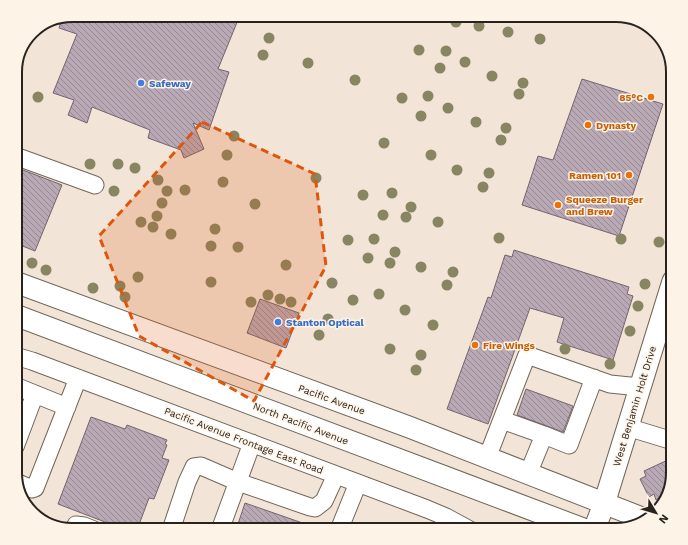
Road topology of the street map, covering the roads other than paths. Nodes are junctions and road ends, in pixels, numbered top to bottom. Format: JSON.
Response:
{"nodes":[{"id":1,"x":22,"y":159,"type":"edge"},
{"id":2,"x":95,"y":186,"type":"dead end"},
{"id":3,"x":22,"y":285,"type":"edge"},
{"id":4,"x":666,"y":303,"type":"edge"},
{"id":5,"x":22,"y":318,"type":"edge"},
{"id":6,"x":22,"y":358,"type":"edge"},
{"id":7,"x":78,"y":378,"type":"junction"},
{"id":8,"x":594,"y":378,"type":"junction"},
{"id":9,"x":640,"y":387,"type":"junction"},
{"id":10,"x":22,"y":389,"type":"edge"},
{"id":11,"x":35,"y":394,"type":"junction"},
{"id":12,"x":67,"y":407,"type":"junction"},
{"id":13,"x":502,"y":420,"type":"junction"},
{"id":14,"x":627,"y":427,"type":"junction"},
{"id":15,"x":22,"y":428,"type":"edge"},
{"id":16,"x":544,"y":435,"type":"junction"},
{"id":17,"x":666,"y":439,"type":"edge"},
{"id":18,"x":252,"y":443,"type":"junction"},
{"id":19,"x":487,"y":458,"type":"junction"},
{"id":20,"x":528,"y":474,"type":"junction"},
{"id":21,"x":336,"y":475,"type":"junction"},
{"id":22,"x":238,"y":482,"type":"junction"},
{"id":23,"x":358,"y":483,"type":"junction"},
{"id":24,"x":24,"y":486,"type":"edge"},
{"id":25,"x":604,"y":504,"type":"junction"},
{"id":26,"x":636,"y":516,"type":"edge"},
{"id":27,"x":173,"y":523,"type":"edge"},
{"id":28,"x":223,"y":523,"type":"edge"},
{"id":29,"x":346,"y":523,"type":"edge"},
{"id":30,"x":457,"y":523,"type":"edge"},
{"id":31,"x":567,"y":523,"type":"edge"},
{"id":32,"x":597,"y":523,"type":"edge"}],
"edges":[{"from":1,"to":2,"type":"street"},
{"from":3,"to":19,"type":"main road","name":"Pacific Avenue"},
{"from":4,"to":9,"type":"main road","name":"West Benjamin Holt Drive"},
{"from":5,"to":31,"type":"main road","name":"North Pacific Avenue"},
{"from":6,"to":7,"type":"street","name":"Pacific Avenue Frontage East Road"},
{"from":7,"to":12,"type":"street"},
{"from":7,"to":18,"type":"street","name":"Pacific Avenue Frontage East Road"},
{"from":8,"to":9,"type":"street"},
{"from":8,"to":13,"type":"street"},
{"from":8,"to":16,"type":"street"},
{"from":9,"to":14,"type":"main road","name":"West Benjamin Holt Drive"},
{"from":10,"to":11,"type":"street"},
{"from":11,"to":12,"type":"street"},
{"from":11,"to":15,"type":"street"},
{"from":12,"to":24,"type":"street"},
{"from":13,"to":16,"type":"street"},
{"from":13,"to":19,"type":"street"},
{"from":14,"to":17,"type":"street"},
{"from":14,"to":25,"type":"main road","name":"West Benjamin Holt Drive"},
{"from":16,"to":20,"type":"street"},
{"from":18,"to":21,"type":"street","name":"Pacific Avenue Frontage East Road"},
{"from":18,"to":22,"type":"street"},
{"from":19,"to":20,"type":"main road","name":"Pacific Avenue"},
{"from":20,"to":25,"type":"main road","name":"Pacific Avenue"},
{"from":21,"to":22,"type":"street"},
{"from":21,"to":23,"type":"street","name":"Pacific Avenue Frontage East Road"},
{"from":22,"to":27,"type":"street"},
{"from":22,"to":28,"type":"street"},
{"from":23,"to":29,"type":"street"},
{"from":23,"to":30,"type":"street","name":"Pacific Avenue Frontage East Road"},
{"from":25,"to":26,"type":"main road","name":"Pacific Avenue"},
{"from":25,"to":32,"type":"main road","name":"West Benjamin Holt Drive"}]}
